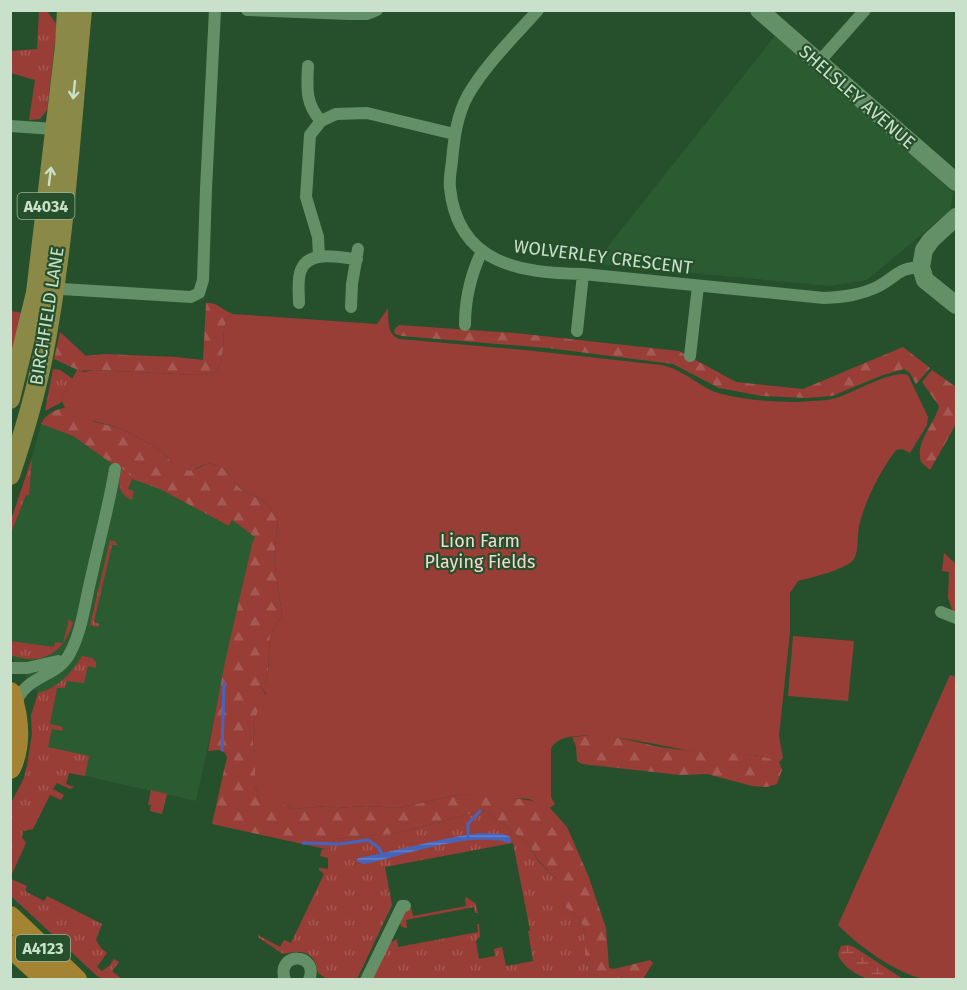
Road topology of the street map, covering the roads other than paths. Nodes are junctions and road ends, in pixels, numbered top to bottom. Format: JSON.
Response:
{"nodes":[{"id":1,"x":68,"y":10,"type":"edge"},
{"id":2,"x":82,"y":10,"type":"edge"},
{"id":3,"x":215,"y":10,"type":"edge"},
{"id":4,"x":248,"y":10,"type":"edge"},
{"id":5,"x":377,"y":10,"type":"edge"},
{"id":6,"x":538,"y":10,"type":"edge"},
{"id":7,"x":759,"y":10,"type":"edge"},
{"id":8,"x":865,"y":10,"type":"edge"},
{"id":9,"x":818,"y":63,"type":"junction"},
{"id":10,"x":308,"y":66,"type":"dead end"},
{"id":11,"x":321,"y":121,"type":"junction"},
{"id":12,"x":10,"y":126,"type":"edge"},
{"id":13,"x":56,"y":129,"type":"junction"},
{"id":14,"x":454,"y":134,"type":"junction"},
{"id":15,"x":957,"y":182,"type":"edge"},
{"id":16,"x":957,"y":218,"type":"edge"},
{"id":17,"x":482,"y":251,"type":"junction"},
{"id":18,"x":319,"y":256,"type":"junction"},
{"id":19,"x":921,"y":267,"type":"junction"},
{"id":20,"x":583,"y":274,"type":"junction"},
{"id":21,"x":698,"y":286,"type":"junction"},
{"id":22,"x":54,"y":289,"type":"junction"},
{"id":23,"x":299,"y":303,"type":"dead end"},
{"id":24,"x":957,"y":305,"type":"edge"},
{"id":25,"x":351,"y":307,"type":"dead end"},
{"id":26,"x":465,"y":325,"type":"dead end"},
{"id":27,"x":577,"y":332,"type":"dead end"},
{"id":28,"x":690,"y":356,"type":"dead end"},
{"id":29,"x":19,"y":370,"type":"junction"},
{"id":30,"x":10,"y":399,"type":"edge"},
{"id":31,"x":115,"y":469,"type":"dead end"},
{"id":32,"x":10,"y":475,"type":"edge"},
{"id":33,"x":941,"y":612,"type":"dead end"},
{"id":34,"x":957,"y":618,"type":"edge"},
{"id":35,"x":73,"y":645,"type":"junction"},
{"id":36,"x":10,"y":668,"type":"edge"},
{"id":37,"x":13,"y":700,"type":"edge"},
{"id":38,"x":10,"y":768,"type":"edge"},
{"id":39,"x":405,"y":906,"type":"dead end"},
{"id":40,"x":10,"y":917,"type":"edge"},
{"id":41,"x":10,"y":946,"type":"edge"},
{"id":42,"x":47,"y":980,"type":"edge"},
{"id":43,"x":76,"y":980,"type":"edge"},
{"id":44,"x":285,"y":980,"type":"edge"},
{"id":45,"x":309,"y":980,"type":"edge"},
{"id":46,"x":366,"y":980,"type":"edge"}],
"edges":[{"from":1,"to":13,"type":"main road","name":"BIRCHFIELD LANE","number":"A4034"},
{"from":2,"to":22,"type":"main road","name":"BIRCHFIELD LANE","number":"A4034","one_way":true},
{"from":3,"to":22,"type":"street"},
{"from":4,"to":5,"type":"street"},
{"from":6,"to":14,"type":"street","name":"WOLVERLEY CRESCENT"},
{"from":7,"to":9,"type":"street","name":"SHELSLEY AVENUE"},
{"from":8,"to":9,"type":"street"},
{"from":9,"to":15,"type":"street","name":"SHELSLEY AVENUE"},
{"from":10,"to":11,"type":"street"},
{"from":11,"to":14,"type":"street"},
{"from":11,"to":18,"type":"street"},
{"from":12,"to":13,"type":"street"},
{"from":29,"to":13,"type":"main road","name":"BIRCHFIELD LANE","number":"A4034","one_way":true},
{"from":14,"to":17,"type":"street","name":"WOLVERLEY CRESCENT"},
{"from":16,"to":19,"type":"street"},
{"from":17,"to":20,"type":"street","name":"WOLVERLEY CRESCENT"},
{"from":17,"to":26,"type":"street"},
{"from":18,"to":23,"type":"street"},
{"from":18,"to":25,"type":"street"},
{"from":19,"to":21,"type":"street","name":"WOLVERLEY CRESCENT"},
{"from":19,"to":24,"type":"street"},
{"from":20,"to":21,"type":"street","name":"WOLVERLEY CRESCENT"},
{"from":20,"to":27,"type":"street"},
{"from":21,"to":28,"type":"street"},
{"from":22,"to":29,"type":"street"},
{"from":22,"to":32,"type":"main road","name":"BIRCHFIELD LANE","number":"A4034"},
{"from":29,"to":30,"type":"main road","name":"BIRCHFIELD LANE","number":"A4034"},
{"from":31,"to":35,"type":"street"},
{"from":33,"to":34,"type":"street"},
{"from":35,"to":36,"type":"street"},
{"from":35,"to":37,"type":"street"},
{"from":37,"to":38,"type":"highway"},
{"from":39,"to":46,"type":"street"},
{"from":40,"to":43,"type":"highway","number":"A4123"},
{"from":41,"to":42,"type":"highway","number":"A4123"},
{"from":44,"to":45,"type":"street"}]}
